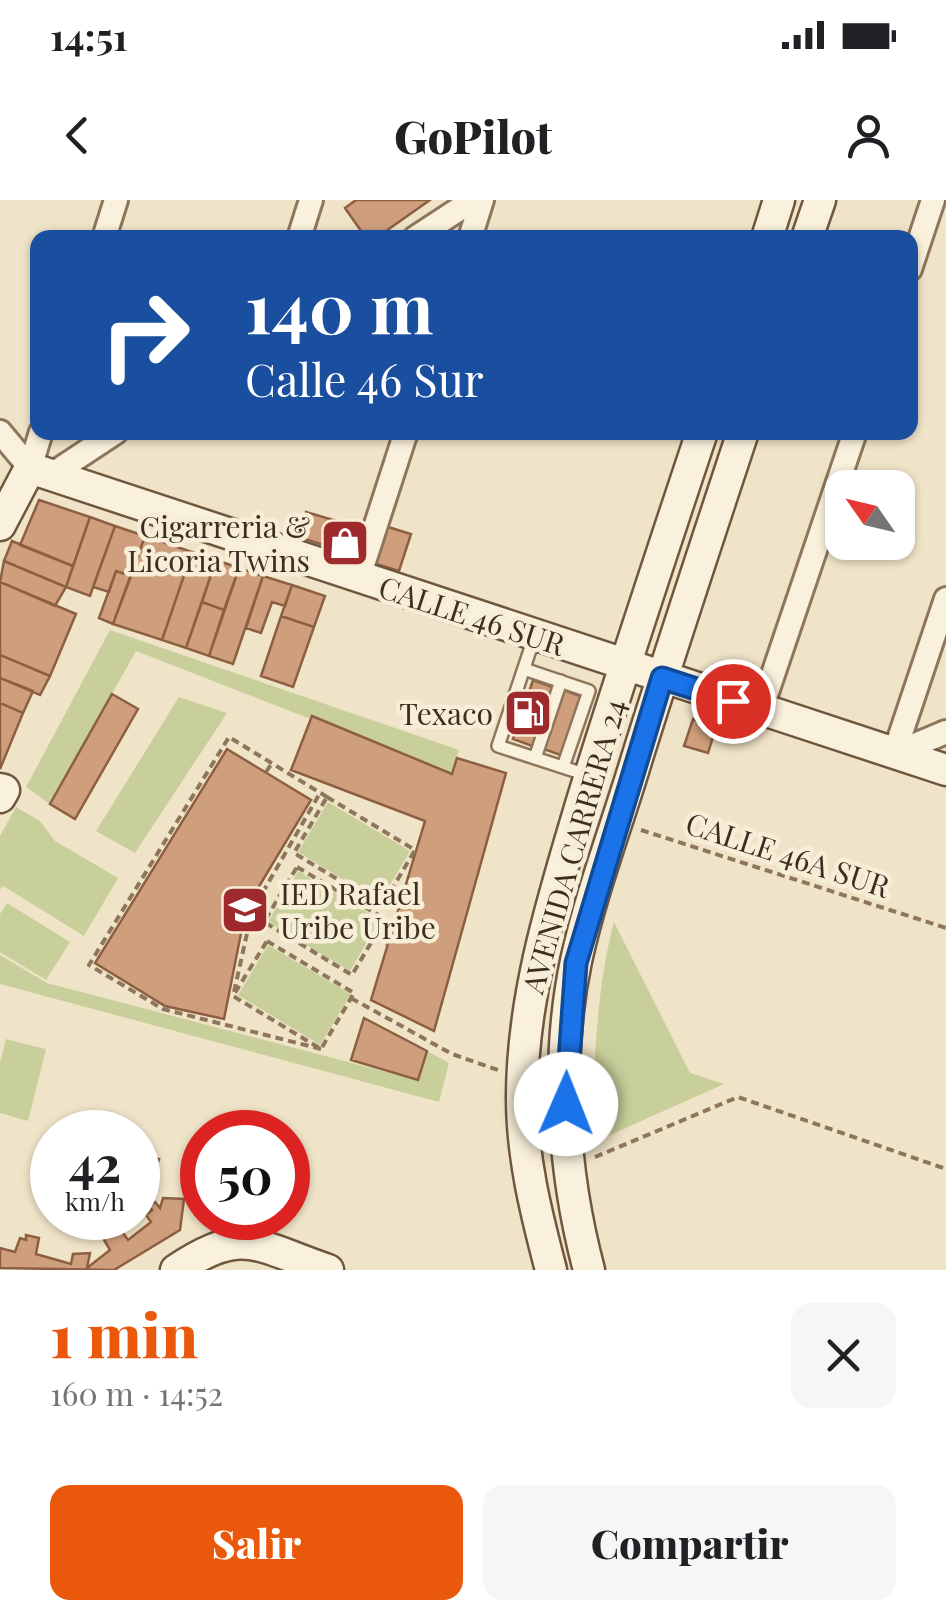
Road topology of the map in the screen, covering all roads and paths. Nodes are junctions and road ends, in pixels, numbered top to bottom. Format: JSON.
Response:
{"nodes":[{"id":1,"x":116,"y":200,"type":"edge"},
{"id":2,"x":312,"y":200,"type":"edge"},
{"id":3,"x":473,"y":200,"type":"edge"},
{"id":4,"x":482,"y":200,"type":"edge"},
{"id":5,"x":779,"y":200,"type":"edge"},
{"id":6,"x":820,"y":200,"type":"edge"},
{"id":7,"x":933,"y":200,"type":"edge"},
{"id":8,"x":107,"y":230,"type":"edge"},
{"id":9,"x":302,"y":230,"type":"edge"},
{"id":10,"x":428,"y":230,"type":"edge"},
{"id":11,"x":473,"y":230,"type":"edge"},
{"id":12,"x":769,"y":230,"type":"edge"},
{"id":13,"x":810,"y":230,"type":"edge"},
{"id":14,"x":918,"y":244,"type":"edge"},
{"id":15,"x":0,"y":432,"type":"edge"},
{"id":16,"x":41,"y":440,"type":"edge"},
{"id":17,"x":101,"y":440,"type":"edge"},
{"id":18,"x":403,"y":440,"type":"edge"},
{"id":19,"x":699,"y":440,"type":"edge"},
{"id":20,"x":740,"y":440,"type":"edge"},
{"id":21,"x":851,"y":440,"type":"edge"},
{"id":22,"x":0,"y":456,"type":"edge"},
{"id":23,"x":40,"y":472,"type":"junction"},
{"id":24,"x":0,"y":526,"type":"edge"},
{"id":25,"x":358,"y":577,"type":"junction"},
{"id":26,"x":946,"y":599,"type":"edge"},
{"id":27,"x":536,"y":636,"type":"junction"},
{"id":28,"x":625,"y":665,"type":"junction"},
{"id":29,"x":524,"y":668,"type":"junction"},
{"id":30,"x":662,"y":678,"type":"junction"},
{"id":31,"x":561,"y":681,"type":"junction"},
{"id":32,"x":761,"y":710,"type":"junction"},
{"id":33,"x":946,"y":732,"type":"edge"},
{"id":34,"x":894,"y":754,"type":"junction"},
{"id":35,"x":535,"y":758,"type":"junction"},
{"id":36,"x":272,"y":763,"type":"junction"},
{"id":37,"x":946,"y":770,"type":"edge"},
{"id":38,"x":266,"y":772,"type":"dead end"},
{"id":39,"x":576,"y":772,"type":"junction"},
{"id":40,"x":320,"y":794,"type":"junction"},
{"id":41,"x":327,"y":798,"type":"junction"},
{"id":42,"x":617,"y":822,"type":"junction"},
{"id":43,"x":302,"y":858,"type":"junction"},
{"id":44,"x":297,"y":867,"type":"junction"},
{"id":45,"x":392,"y":887,"type":"junction"},
{"id":46,"x":403,"y":893,"type":"dead end"},
{"id":47,"x":382,"y":906,"type":"junction"},
{"id":48,"x":377,"y":914,"type":"junction"},
{"id":49,"x":274,"y":928,"type":"junction"},
{"id":50,"x":946,"y":928,"type":"edge"},
{"id":51,"x":374,"y":936,"type":"junction"},
{"id":52,"x":267,"y":941,"type":"junction"},
{"id":53,"x":388,"y":945,"type":"dead end"},
{"id":54,"x":352,"y":974,"type":"junction"},
{"id":55,"x":344,"y":987,"type":"junction"},
{"id":56,"x":234,"y":996,"type":"junction"},
{"id":57,"x":351,"y":998,"type":"junction"},
{"id":58,"x":321,"y":1049,"type":"junction"},
{"id":59,"x":498,"y":1070,"type":"dead end"},
{"id":60,"x":586,"y":1161,"type":"dead end"},
{"id":61,"x":946,"y":1169,"type":"edge"},
{"id":62,"x":547,"y":1266,"type":"edge"},
{"id":63,"x":176,"y":1270,"type":"edge"},
{"id":64,"x":328,"y":1270,"type":"edge"},
{"id":65,"x":589,"y":1270,"type":"edge"}],
"edges":[{"from":1,"to":8,"type":"street"},
{"from":2,"to":9,"type":"street"},
{"from":3,"to":10,"type":"street"},
{"from":4,"to":11,"type":"street"},
{"from":5,"to":12,"type":"main road"},
{"from":6,"to":13,"type":"main road"},
{"from":7,"to":14,"type":"street"},
{"from":15,"to":23,"type":"street"},
{"from":16,"to":23,"type":"street"},
{"from":17,"to":23,"type":"street"},
{"from":18,"to":25,"type":"street"},
{"from":19,"to":28,"type":"main road","name":"AVENIDA CARRERA 24"},
{"from":20,"to":30,"type":"main road","name":"AVENIDA CARRERA 24"},
{"from":21,"to":32,"type":"street"},
{"from":22,"to":23,"type":"street","name":"CALLE 46 SUR"},
{"from":23,"to":24,"type":"main road"},
{"from":23,"to":25,"type":"main road","name":"CALLE 46 SUR"},
{"from":25,"to":27,"type":"main road","name":"CALLE 46 SUR"},
{"from":26,"to":34,"type":"street"},
{"from":27,"to":28,"type":"main road","name":"CALLE 46 SUR"},
{"from":27,"to":29,"type":"lane"},
{"from":28,"to":30,"type":"main road","name":"CALLE 46 SUR"},
{"from":28,"to":39,"type":"main road","name":"AVENIDA CARRERA 24"},
{"from":29,"to":31,"type":"lane"},
{"from":29,"to":35,"type":"lane"},
{"from":30,"to":32,"type":"main road","name":"CALLE 46 SUR"},
{"from":30,"to":42,"type":"main road","name":"AVENIDA CARRERA 24"},
{"from":31,"to":35,"type":"lane"},
{"from":31,"to":39,"type":"lane"},
{"from":32,"to":34,"type":"main road","name":"CALLE 46 SUR"},
{"from":33,"to":34,"type":"street"},
{"from":34,"to":37,"type":"main road","name":"CALLE 46 SUR"},
{"from":35,"to":39,"type":"lane"},
{"from":36,"to":38,"type":"path"},
{"from":36,"to":40,"type":"path"},
{"from":36,"to":58,"type":"path"},
{"from":39,"to":62,"type":"main road","name":"AVENIDA CARRERA 24"},
{"from":40,"to":41,"type":"path"},
{"from":40,"to":56,"type":"path"},
{"from":41,"to":43,"type":"path"},
{"from":41,"to":45,"type":"path"},
{"from":42,"to":50,"type":"path","name":"CALLE 46A SUR"},
{"from":42,"to":65,"type":"main road","name":"AVENIDA CARRERA 24"},
{"from":43,"to":44,"type":"path"},
{"from":43,"to":47,"type":"path"},
{"from":44,"to":48,"type":"path"},
{"from":44,"to":49,"type":"path"},
{"from":45,"to":46,"type":"path"},
{"from":45,"to":47,"type":"path"},
{"from":47,"to":48,"type":"path"},
{"from":48,"to":51,"type":"path"},
{"from":49,"to":52,"type":"path"},
{"from":49,"to":54,"type":"path"},
{"from":51,"to":53,"type":"path"},
{"from":51,"to":54,"type":"path"},
{"from":52,"to":55,"type":"path"},
{"from":52,"to":56,"type":"path"},
{"from":54,"to":55,"type":"path"},
{"from":55,"to":57,"type":"path"},
{"from":56,"to":58,"type":"path"},
{"from":57,"to":58,"type":"path"},
{"from":57,"to":59,"type":"path"},
{"from":60,"to":61,"type":"path"},
{"from":63,"to":64,"type":"main road"}]}
